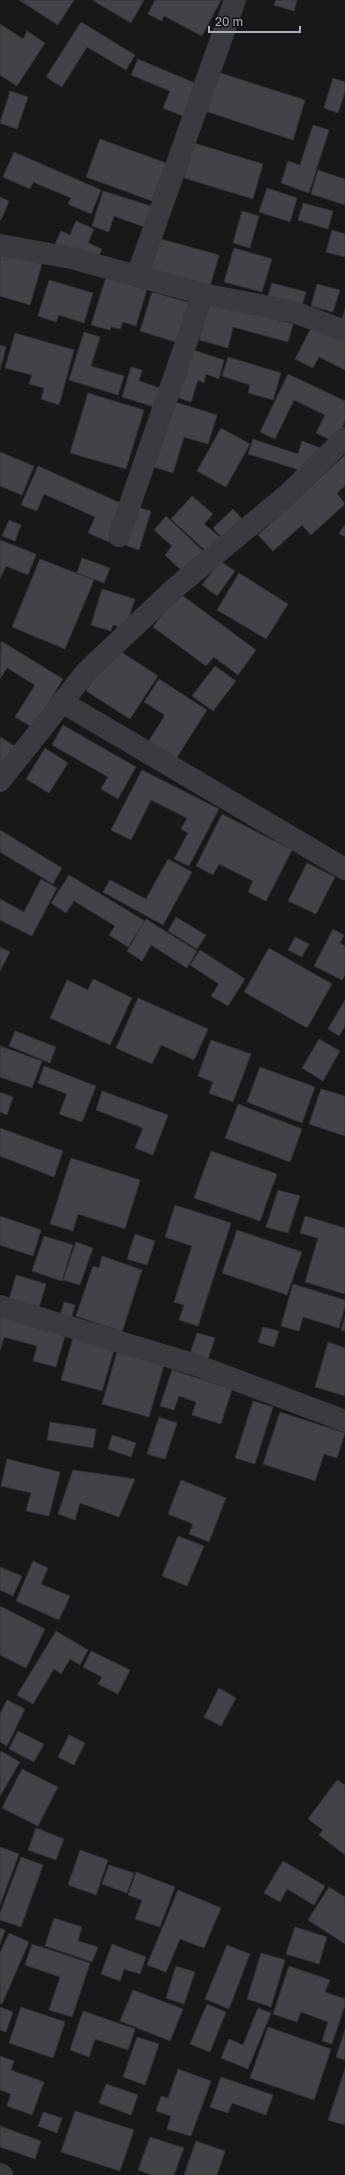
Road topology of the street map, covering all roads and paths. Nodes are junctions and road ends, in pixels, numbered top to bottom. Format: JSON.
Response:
{"nodes":[{"id":1,"x":235,"y":0,"type":"edge"},
{"id":2,"x":0,"y":245,"type":"edge"},
{"id":3,"x":137,"y":276,"type":"junction"},
{"id":4,"x":203,"y":294,"type":"junction"},
{"id":5,"x":345,"y":331,"type":"edge"},
{"id":6,"x":345,"y":438,"type":"edge"},
{"id":7,"x":119,"y":536,"type":"dead end"},
{"id":8,"x":62,"y":702,"type":"junction"},
{"id":9,"x":0,"y":782,"type":"edge"},
{"id":10,"x":345,"y":869,"type":"edge"},
{"id":11,"x":0,"y":1306,"type":"edge"},
{"id":12,"x":345,"y":1421,"type":"edge"}],
"edges":[{"from":1,"to":3,"type":"street"},
{"from":2,"to":3,"type":"street"},
{"from":3,"to":4,"type":"street"},
{"from":4,"to":5,"type":"street"},
{"from":4,"to":7,"type":"street"},
{"from":6,"to":8,"type":"street"},
{"from":8,"to":9,"type":"street"},
{"from":8,"to":10,"type":"street"},
{"from":11,"to":12,"type":"street"}]}
